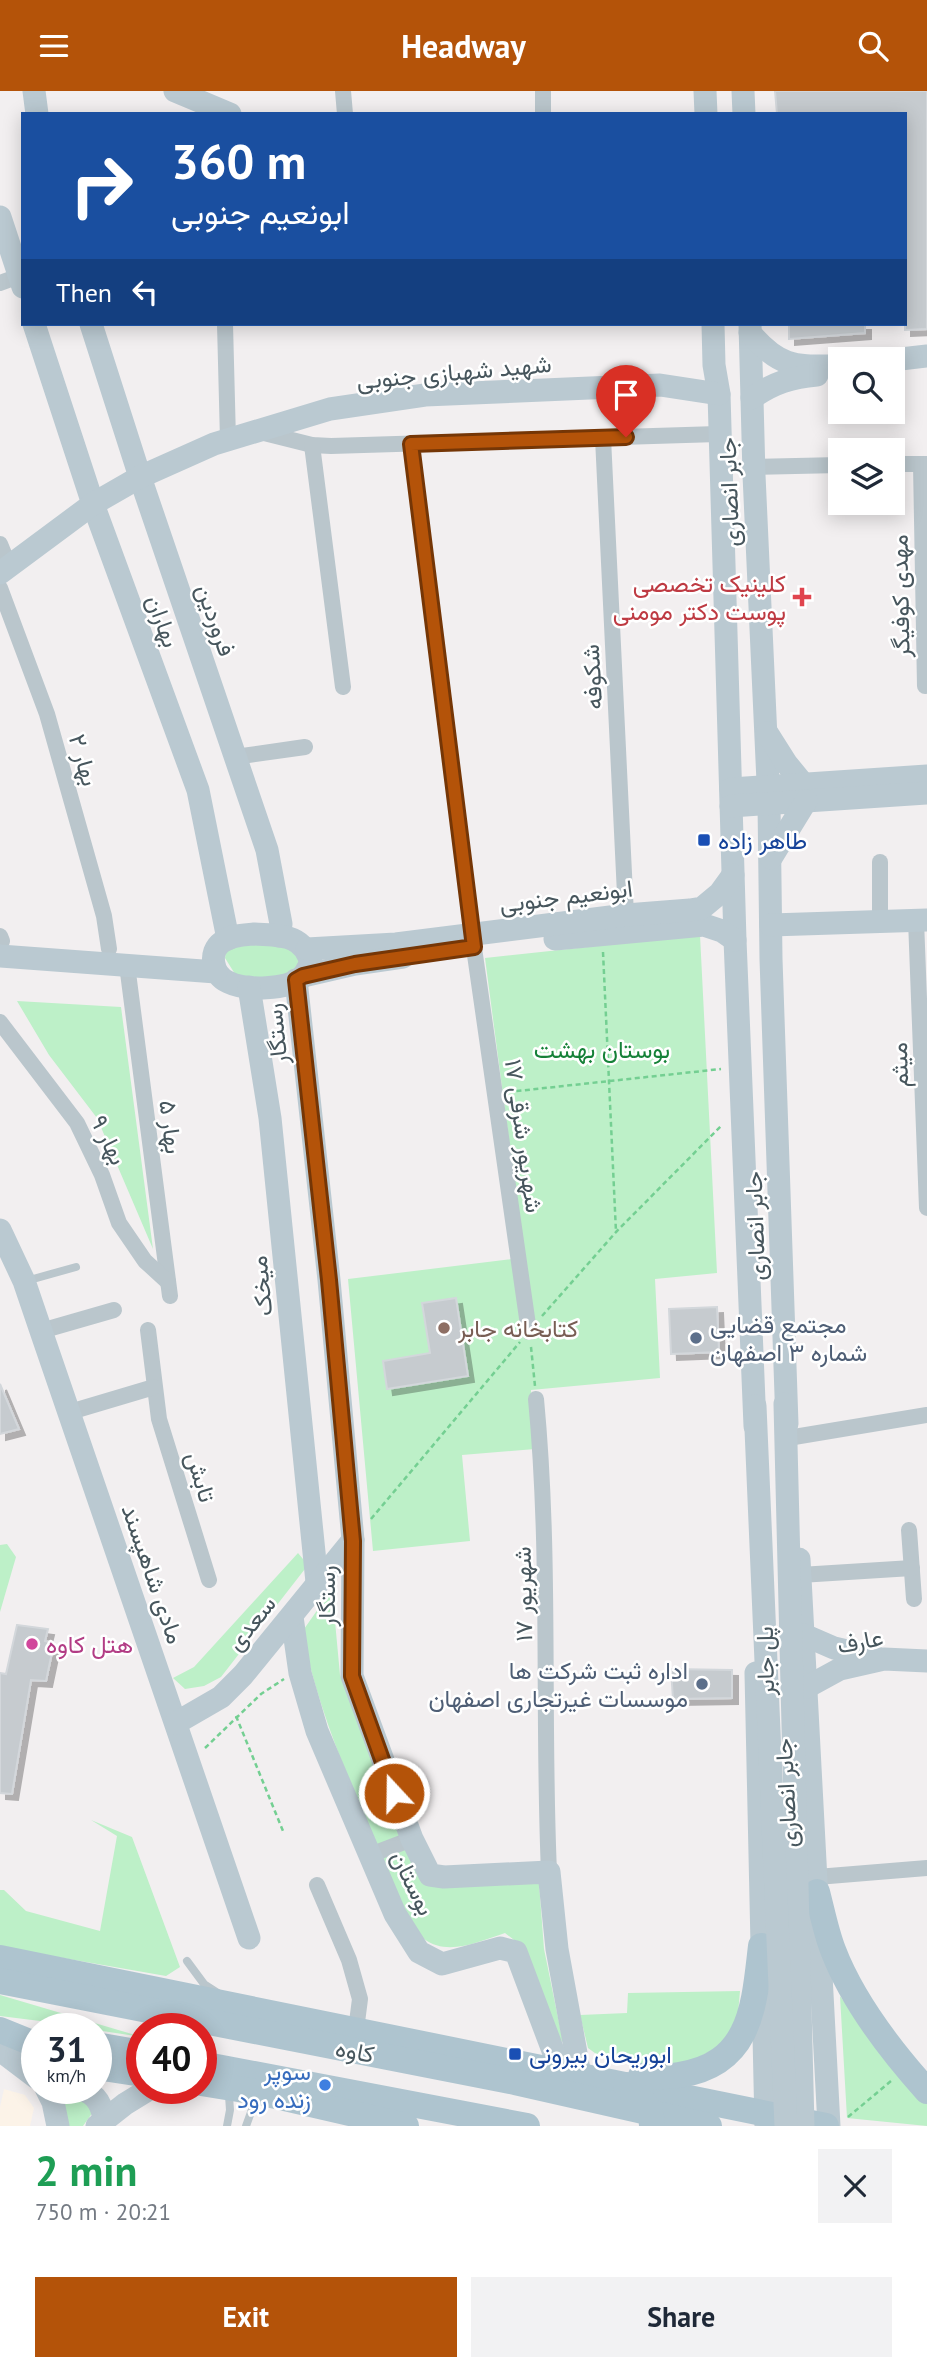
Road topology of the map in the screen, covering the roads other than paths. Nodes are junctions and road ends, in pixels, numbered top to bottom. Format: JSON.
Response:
{"nodes":[{"id":1,"x":34,"y":91,"type":"edge"},
{"id":2,"x":343,"y":91,"type":"edge"},
{"id":3,"x":543,"y":91,"type":"edge"},
{"id":4,"x":705,"y":91,"type":"edge"},
{"id":5,"x":743,"y":91,"type":"edge"},
{"id":6,"x":190,"y":98,"type":"edge"},
{"id":7,"x":37,"y":112,"type":"edge"},
{"id":8,"x":225,"y":112,"type":"edge"},
{"id":9,"x":345,"y":112,"type":"edge"},
{"id":10,"x":544,"y":112,"type":"edge"},
{"id":11,"x":706,"y":112,"type":"edge"},
{"id":12,"x":744,"y":112,"type":"edge"},
{"id":13,"x":0,"y":217,"type":"edge"},
{"id":14,"x":14,"y":282,"type":"edge"},
{"id":15,"x":35,"y":326,"type":"edge"},
{"id":16,"x":92,"y":326,"type":"edge"},
{"id":17,"x":225,"y":326,"type":"edge"},
{"id":18,"x":713,"y":326,"type":"edge"},
{"id":19,"x":750,"y":328,"type":"edge"},
{"id":20,"x":927,"y":356,"type":"edge"},
{"id":21,"x":905,"y":359,"type":"edge"},
{"id":22,"x":927,"y":362,"type":"edge"},
{"id":23,"x":715,"y":365,"type":"junction"},
{"id":24,"x":905,"y":365,"type":"edge"},
{"id":25,"x":828,"y":366,"type":"edge"},
{"id":26,"x":828,"y":373,"type":"edge"},
{"id":27,"x":660,"y":385,"type":"junction"},
{"id":28,"x":719,"y":394,"type":"junction"},
{"id":29,"x":752,"y":398,"type":"junction"},
{"id":30,"x":257,"y":431,"type":"junction"},
{"id":31,"x":719,"y":434,"type":"junction"},
{"id":32,"x":603,"y":437,"type":"junction"},
{"id":33,"x":228,"y":440,"type":"junction"},
{"id":34,"x":411,"y":444,"type":"junction"},
{"id":35,"x":313,"y":445,"type":"junction"},
{"id":36,"x":905,"y":464,"type":"edge"},
{"id":37,"x":924,"y":464,"type":"edge"},
{"id":38,"x":828,"y":465,"type":"edge"},
{"id":39,"x":754,"y":467,"type":"junction"},
{"id":40,"x":140,"y":477,"type":"junction"},
{"id":41,"x":93,"y":504,"type":"junction"},
{"id":42,"x":0,"y":544,"type":"edge"},
{"id":43,"x":3,"y":576,"type":"edge"},
{"id":44,"x":925,"y":686,"type":"dead end"},
{"id":45,"x":344,"y":687,"type":"dead end"},
{"id":46,"x":765,"y":731,"type":"junction"},
{"id":47,"x":305,"y":747,"type":"dead end"},
{"id":48,"x":235,"y":757,"type":"junction"},
{"id":49,"x":927,"y":776,"type":"edge"},
{"id":50,"x":805,"y":793,"type":"junction"},
{"id":51,"x":927,"y":793,"type":"edge"},
{"id":52,"x":768,"y":795,"type":"junction"},
{"id":53,"x":731,"y":797,"type":"junction"},
{"id":54,"x":769,"y":861,"type":"junction"},
{"id":55,"x":880,"y":862,"type":"dead end"},
{"id":56,"x":733,"y":875,"type":"junction"},
{"id":57,"x":626,"y":915,"type":"junction"},
{"id":58,"x":922,"y":920,"type":"edge"},
{"id":59,"x":880,"y":922,"type":"junction"},
{"id":60,"x":771,"y":925,"type":"junction"},
{"id":61,"x":279,"y":936,"type":"junction"},
{"id":62,"x":735,"y":940,"type":"junction"},
{"id":63,"x":473,"y":941,"type":"junction"},
{"id":64,"x":0,"y":943,"type":"edge"},
{"id":65,"x":109,"y":949,"type":"junction"},
{"id":66,"x":307,"y":949,"type":"junction"},
{"id":67,"x":219,"y":956,"type":"junction"},
{"id":68,"x":127,"y":965,"type":"junction"},
{"id":69,"x":300,"y":978,"type":"junction"},
{"id":70,"x":249,"y":987,"type":"junction"},
{"id":71,"x":0,"y":1022,"type":"edge"},
{"id":72,"x":927,"y":1208,"type":"edge"},
{"id":73,"x":0,"y":1230,"type":"edge"},
{"id":74,"x":76,"y":1267,"type":"dead end"},
{"id":75,"x":23,"y":1281,"type":"junction"},
{"id":76,"x":169,"y":1289,"type":"joint"},
{"id":77,"x":114,"y":1310,"type":"dead end"},
{"id":78,"x":148,"y":1330,"type":"dead end"},
{"id":79,"x":41,"y":1331,"type":"junction"},
{"id":80,"x":529,"y":1332,"type":"road end"},
{"id":81,"x":154,"y":1387,"type":"junction"},
{"id":82,"x":536,"y":1399,"type":"road end"},
{"id":83,"x":785,"y":1404,"type":"junction"},
{"id":84,"x":755,"y":1406,"type":"junction"},
{"id":85,"x":70,"y":1412,"type":"junction"},
{"id":86,"x":927,"y":1416,"type":"edge"},
{"id":87,"x":788,"y":1439,"type":"junction"},
{"id":88,"x":909,"y":1529,"type":"dead end"},
{"id":89,"x":353,"y":1541,"type":"junction"},
{"id":90,"x":912,"y":1568,"type":"junction"},
{"id":91,"x":800,"y":1574,"type":"junction"},
{"id":92,"x":208,"y":1580,"type":"dead end"},
{"id":93,"x":317,"y":1582,"type":"junction"},
{"id":94,"x":914,"y":1599,"type":"dead end"},
{"id":95,"x":292,"y":1616,"type":"junction"},
{"id":96,"x":804,"y":1635,"type":"junction"},
{"id":97,"x":884,"y":1659,"type":"junction"},
{"id":98,"x":927,"y":1661,"type":"edge"},
{"id":99,"x":807,"y":1687,"type":"junction"},
{"id":100,"x":176,"y":1723,"type":"junction"},
{"id":101,"x":412,"y":1839,"type":"junction"},
{"id":102,"x":370,"y":1855,"type":"junction"},
{"id":103,"x":927,"y":1868,"type":"edge"},
{"id":104,"x":549,"y":1872,"type":"junction"},
{"id":105,"x":817,"y":1884,"type":"junction"},
{"id":106,"x":317,"y":1885,"type":"dead end"},
{"id":107,"x":249,"y":1938,"type":"dead end"},
{"id":108,"x":761,"y":1946,"type":"junction"},
{"id":109,"x":0,"y":1958,"type":"edge"},
{"id":110,"x":187,"y":1961,"type":"dead end"},
{"id":111,"x":0,"y":1981,"type":"edge"},
{"id":112,"x":246,"y":2007,"type":"junction"},
{"id":113,"x":0,"y":2028,"type":"edge"},
{"id":114,"x":356,"y":2030,"type":"junction"},
{"id":115,"x":21,"y":2031,"type":"edge"},
{"id":116,"x":21,"y":2038,"type":"edge"},
{"id":117,"x":0,"y":2050,"type":"edge"},
{"id":118,"x":21,"y":2066,"type":"edge"},
{"id":119,"x":217,"y":2067,"type":"edge"},
{"id":120,"x":578,"y":2075,"type":"junction"},
{"id":121,"x":626,"y":2085,"type":"junction"},
{"id":122,"x":217,"y":2086,"type":"edge"},
{"id":123,"x":217,"y":2089,"type":"edge"},
{"id":124,"x":927,"y":2091,"type":"edge"},
{"id":125,"x":263,"y":2094,"type":"junction"},
{"id":126,"x":52,"y":2104,"type":"edge"},
{"id":127,"x":100,"y":2104,"type":"edge"},
{"id":128,"x":128,"y":2104,"type":"edge"},
{"id":129,"x":772,"y":2122,"type":"edge"},
{"id":130,"x":100,"y":2123,"type":"edge"},
{"id":131,"x":834,"y":2123,"type":"edge"},
{"id":132,"x":58,"y":2126,"type":"edge"},
{"id":133,"x":227,"y":2126,"type":"edge"},
{"id":134,"x":246,"y":2126,"type":"edge"},
{"id":135,"x":406,"y":2126,"type":"edge"},
{"id":136,"x":527,"y":2126,"type":"edge"},
{"id":137,"x":652,"y":2126,"type":"edge"},
{"id":138,"x":709,"y":2126,"type":"edge"},
{"id":139,"x":803,"y":2126,"type":"edge"}],
"edges":[{"from":1,"to":7,"type":"main road"},
{"from":2,"to":9,"type":"street"},
{"from":3,"to":10,"type":"street"},
{"from":4,"to":11,"type":"main road"},
{"from":5,"to":12,"type":"main road"},
{"from":6,"to":8,"type":"main road"},
{"from":13,"to":14,"type":"main road"},
{"from":15,"to":41,"type":"main road","name":"بهاران"},
{"from":16,"to":40,"type":"main road","name":"فروردین"},
{"from":17,"to":33,"type":"street"},
{"from":18,"to":23,"type":"main road","name":"جابر انصاری"},
{"from":19,"to":25,"type":"main road"},
{"from":19,"to":29,"type":"main road","name":"جابر انصاری"},
{"from":20,"to":21,"type":"main road"},
{"from":22,"to":24,"type":"main road"},
{"from":23,"to":27,"type":"main road","name":"شهید شهبازی جنوبی"},
{"from":23,"to":28,"type":"main road","name":"جابر انصاری"},
{"from":26,"to":29,"type":"main road"},
{"from":27,"to":28,"type":"main road","name":"شهید شهبازی جنوبی"},
{"from":27,"to":30,"type":"main road","name":"شهید شهبازی جنوبی"},
{"from":28,"to":31,"type":"main road","name":"جابر انصاری"},
{"from":29,"to":39,"type":"main road","name":"جابر انصاری"},
{"from":30,"to":33,"type":"main road","name":"شهید شهبازی جنوبی"},
{"from":30,"to":35,"type":"street"},
{"from":31,"to":32,"type":"street"},
{"from":31,"to":53,"type":"main road","name":"جابر انصاری"},
{"from":32,"to":34,"type":"street"},
{"from":32,"to":57,"type":"street","name":"شکوفه"},
{"from":33,"to":40,"type":"main road","name":"شهید شهبازی جنوبی"},
{"from":34,"to":35,"type":"street"},
{"from":34,"to":63,"type":"street","name":"۱۷ شهریور شرقی"},
{"from":35,"to":45,"type":"street"},
{"from":36,"to":37,"type":"street"},
{"from":37,"to":44,"type":"street","name":"مهدی کوفیگر"},
{"from":38,"to":39,"type":"street"},
{"from":39,"to":46,"type":"main road","name":"جابر انصاری"},
{"from":40,"to":41,"type":"main road","name":"شهید شهبازی جنوبی"},
{"from":40,"to":48,"type":"main road","name":"فروردین"},
{"from":41,"to":43,"type":"main road","name":"شهید شهبازی جنوبی"},
{"from":41,"to":67,"type":"main road","name":"بهاران"},
{"from":42,"to":43,"type":"street","name":"بهار ۲"},
{"from":43,"to":65,"type":"street","name":"بهار ۲"},
{"from":46,"to":50,"type":"main road"},
{"from":46,"to":52,"type":"main road","name":"جابر انصاری"},
{"from":47,"to":48,"type":"street"},
{"from":48,"to":61,"type":"main road","name":"فروردین"},
{"from":49,"to":50,"type":"main road"},
{"from":50,"to":51,"type":"main road"},
{"from":50,"to":52,"type":"main road"},
{"from":50,"to":54,"type":"main road"},
{"from":52,"to":53,"type":"main road"},
{"from":52,"to":54,"type":"main road","name":"جابر انصاری"},
{"from":53,"to":56,"type":"main road","name":"جابر انصاری"},
{"from":54,"to":60,"type":"main road","name":"جابر انصاری"},
{"from":55,"to":59,"type":"street"},
{"from":56,"to":57,"type":"main road","name":"ابونعیم جنوبی"},
{"from":56,"to":62,"type":"main road","name":"جابر انصاری"},
{"from":57,"to":63,"type":"main road","name":"ابونعیم جنوبی"},
{"from":58,"to":59,"type":"main road"},
{"from":58,"to":72,"type":"street","name":"میثم"},
{"from":59,"to":60,"type":"main road"},
{"from":60,"to":83,"type":"main road","name":"جابر انصاری"},
{"from":61,"to":66,"type":"main road"},
{"from":61,"to":67,"type":"main road"},
{"from":62,"to":63,"type":"main road","name":"ابونعیم جنوبی"},
{"from":62,"to":84,"type":"main road","name":"جابر انصاری"},
{"from":63,"to":66,"type":"main road","name":"ابونعیم جنوبی"},
{"from":63,"to":69,"type":"main road","name":"ابونعیم جنوبی"},
{"from":63,"to":80,"type":"street","name":"۱۷ شهریور شرقی"},
{"from":64,"to":65,"type":"main road"},
{"from":64,"to":68,"type":"main road"},
{"from":65,"to":67,"type":"main road"},
{"from":66,"to":69,"type":"main road"},
{"from":67,"to":68,"type":"main road"},
{"from":67,"to":70,"type":"main road"},
{"from":68,"to":76,"type":"street","name":"بهار ۵"},
{"from":69,"to":70,"type":"main road"},
{"from":69,"to":89,"type":"main road","name":"رستگار"},
{"from":70,"to":93,"type":"main road","name":"میخک"},
{"from":71,"to":76,"type":"street","name":"بهار ۹"},
{"from":73,"to":75,"type":"main road","name":"مادی شاهپسند"},
{"from":74,"to":75,"type":"lane"},
{"from":75,"to":79,"type":"main road","name":"مادی شاهپسند"},
{"from":77,"to":79,"type":"street"},
{"from":78,"to":81,"type":"street","name":"تابش"},
{"from":79,"to":85,"type":"main road","name":"مادی شاهپسند"},
{"from":81,"to":85,"type":"street"},
{"from":81,"to":92,"type":"street","name":"تابش"},
{"from":82,"to":104,"type":"street","name":"۱۷ شهریور"},
{"from":83,"to":87,"type":"main road","name":"جابر انصاری"},
{"from":83,"to":139,"type":"main road","name":"پل جابر","bridge":true},
{"from":84,"to":108,"type":"main road","name":"جابر انصاری"},
{"from":84,"to":129,"type":"main road","name":"پل جابر","bridge":true},
{"from":85,"to":100,"type":"main road","name":"مادی شاهپسند"},
{"from":86,"to":87,"type":"street"},
{"from":87,"to":91,"type":"main road","name":"جابر انصاری"},
{"from":88,"to":90,"type":"street"},
{"from":89,"to":93,"type":"main road","name":"سعدی"},
{"from":89,"to":101,"type":"main road","name":"رستگار"},
{"from":90,"to":91,"type":"street"},
{"from":90,"to":94,"type":"street"},
{"from":91,"to":96,"type":"main road","name":"جابر انصاری"},
{"from":93,"to":95,"type":"main road","name":"سعدی"},
{"from":95,"to":100,"type":"main road","name":"سعدی"},
{"from":95,"to":102,"type":"main road","name":"بوستان"},
{"from":96,"to":97,"type":"main road"},
{"from":96,"to":99,"type":"main road","name":"جابر انصاری"},
{"from":97,"to":98,"type":"main road","name":"عارف"},
{"from":97,"to":99,"type":"main road","name":"عارف"},
{"from":99,"to":105,"type":"main road","name":"جابر انصاری"},
{"from":100,"to":107,"type":"main road","name":"مادی شاهپسند"},
{"from":101,"to":102,"type":"street"},
{"from":101,"to":104,"type":"main road","name":"رستگار"},
{"from":102,"to":120,"type":"main road","name":"بوستان"},
{"from":103,"to":105,"type":"street"},
{"from":104,"to":120,"type":"main road"},
{"from":105,"to":124,"type":"main road"},
{"from":105,"to":131,"type":"main road","name":"جابر انصاری"},
{"from":106,"to":114,"type":"street"},
{"from":108,"to":120,"type":"main road"},
{"from":108,"to":129,"type":"main road","name":"جابر انصاری"},
{"from":109,"to":112,"type":"main road"},
{"from":110,"to":112,"type":"lane"},
{"from":111,"to":138,"type":"main road","name":"کاوه"},
{"from":112,"to":114,"type":"main road"},
{"from":113,"to":115,"type":"main road"},
{"from":113,"to":116,"type":"main road"},
{"from":114,"to":120,"type":"main road"},
{"from":117,"to":118,"type":"main road"},
{"from":119,"to":136,"type":"main road","name":"کاوه"},
{"from":120,"to":121,"type":"main road"},
{"from":121,"to":129,"type":"main road"},
{"from":121,"to":137,"type":"main road","bridge":true},
{"from":122,"to":125,"type":"main road"},
{"from":123,"to":133,"type":"lane"},
{"from":125,"to":134,"type":"lane"},
{"from":125,"to":135,"type":"main road"},
{"from":126,"to":132,"type":"main road"},
{"from":127,"to":130,"type":"main road"},
{"from":128,"to":130,"type":"main road"},
{"from":129,"to":131,"type":"main road"}]}
